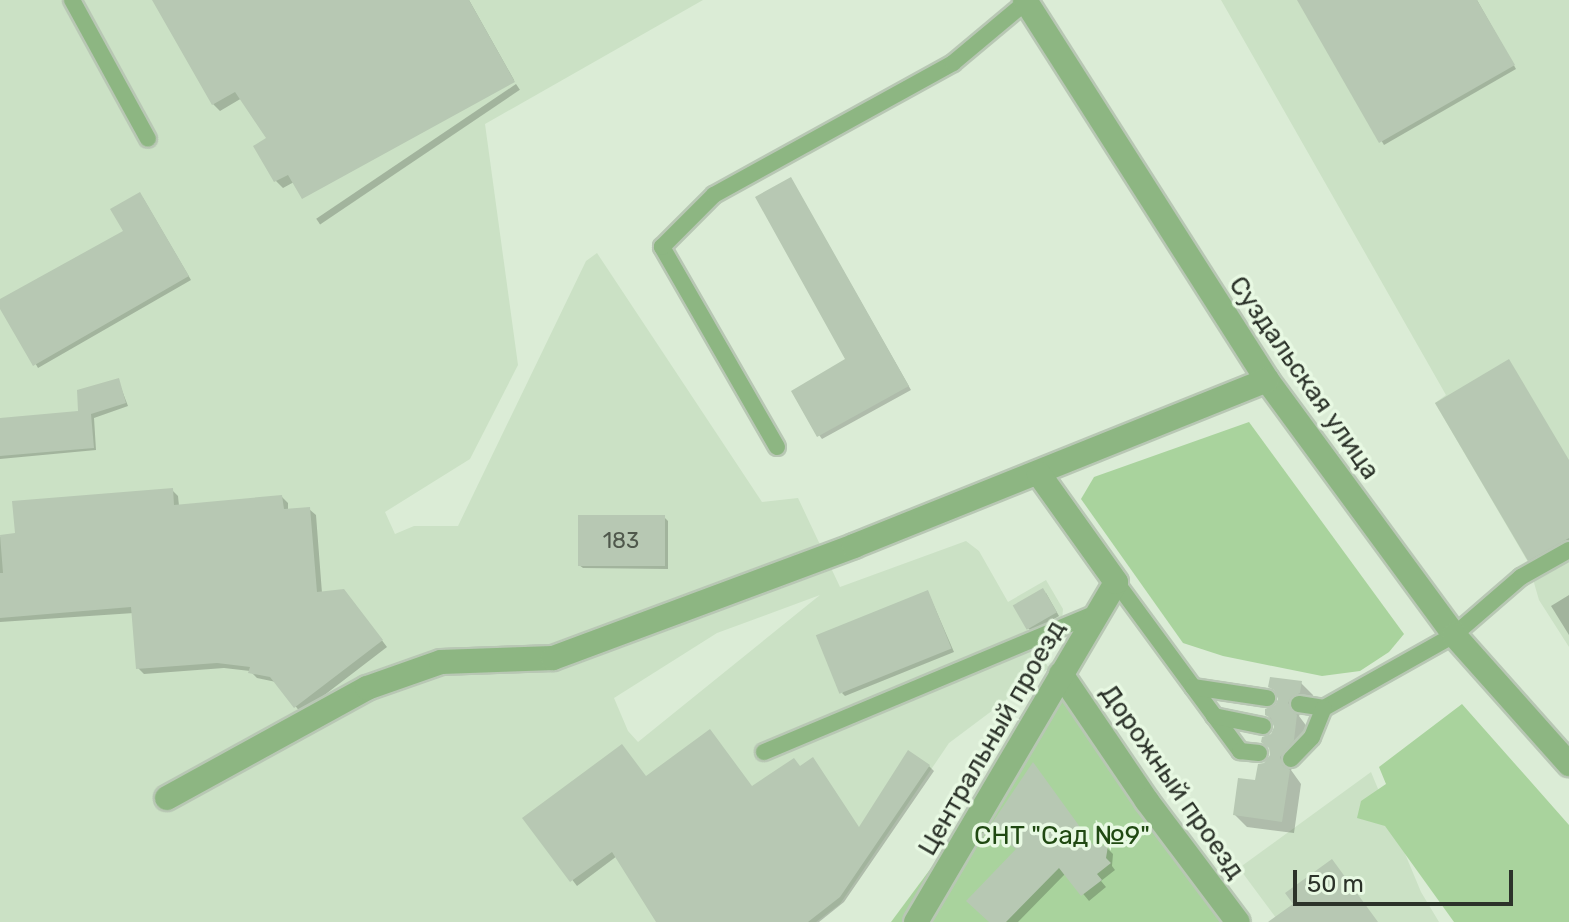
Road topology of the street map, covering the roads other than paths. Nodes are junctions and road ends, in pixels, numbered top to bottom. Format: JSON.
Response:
{"nodes":[{"id":1,"x":72,"y":0,"type":"edge"},
{"id":2,"x":1026,"y":1,"type":"edge"},
{"id":3,"x":148,"y":139,"type":"dead end"},
{"id":4,"x":1267,"y":380,"type":"junction"},
{"id":5,"x":777,"y":447,"type":"dead end"},
{"id":6,"x":1039,"y":474,"type":"junction"},
{"id":7,"x":1569,"y":550,"type":"edge"},
{"id":8,"x":1116,"y":582,"type":"junction"},
{"id":9,"x":1098,"y":612,"type":"junction"},
{"id":10,"x":1454,"y":635,"type":"junction"},
{"id":11,"x":1061,"y":674,"type":"junction"},
{"id":12,"x":1193,"y":687,"type":"junction"},
{"id":13,"x":1267,"y":698,"type":"dead end"},
{"id":14,"x":1299,"y":704,"type":"dead end"},
{"id":15,"x":1324,"y":708,"type":"junction"},
{"id":16,"x":1214,"y":716,"type":"junction"},
{"id":17,"x":1263,"y":726,"type":"dead end"},
{"id":18,"x":1295,"y":733,"type":"dead end"},
{"id":19,"x":1312,"y":737,"type":"junction"},
{"id":20,"x":764,"y":752,"type":"dead end"},
{"id":21,"x":1259,"y":753,"type":"dead end"},
{"id":22,"x":1291,"y":759,"type":"dead end"},
{"id":23,"x":1569,"y":764,"type":"edge"},
{"id":24,"x":167,"y":798,"type":"dead end"},
{"id":25,"x":916,"y":922,"type":"edge"},
{"id":26,"x":1238,"y":922,"type":"edge"}],
"edges":[{"from":1,"to":3,"type":"lane"},
{"from":2,"to":4,"type":"street","name":"Суздальская улица"},
{"from":2,"to":5,"type":"lane"},
{"from":4,"to":6,"type":"street"},
{"from":4,"to":10,"type":"street","name":"Суздальская улица"},
{"from":6,"to":8,"type":"street"},
{"from":6,"to":24,"type":"street"},
{"from":7,"to":10,"type":"lane"},
{"from":8,"to":9,"type":"street","name":"Центральный проезд"},
{"from":8,"to":12,"type":"lane"},
{"from":9,"to":11,"type":"street","name":"Центральный проезд"},
{"from":9,"to":20,"type":"lane"},
{"from":10,"to":15,"type":"lane"},
{"from":10,"to":23,"type":"street","name":"Суздальская улица"},
{"from":11,"to":25,"type":"street","name":"Центральный проезд"},
{"from":11,"to":26,"type":"street","name":"Дорожный проезд"},
{"from":12,"to":13,"type":"lane"},
{"from":12,"to":16,"type":"lane"},
{"from":14,"to":15,"type":"lane"},
{"from":15,"to":19,"type":"lane"},
{"from":16,"to":17,"type":"lane"},
{"from":16,"to":21,"type":"lane"},
{"from":18,"to":19,"type":"lane"},
{"from":19,"to":22,"type":"lane"}]}
